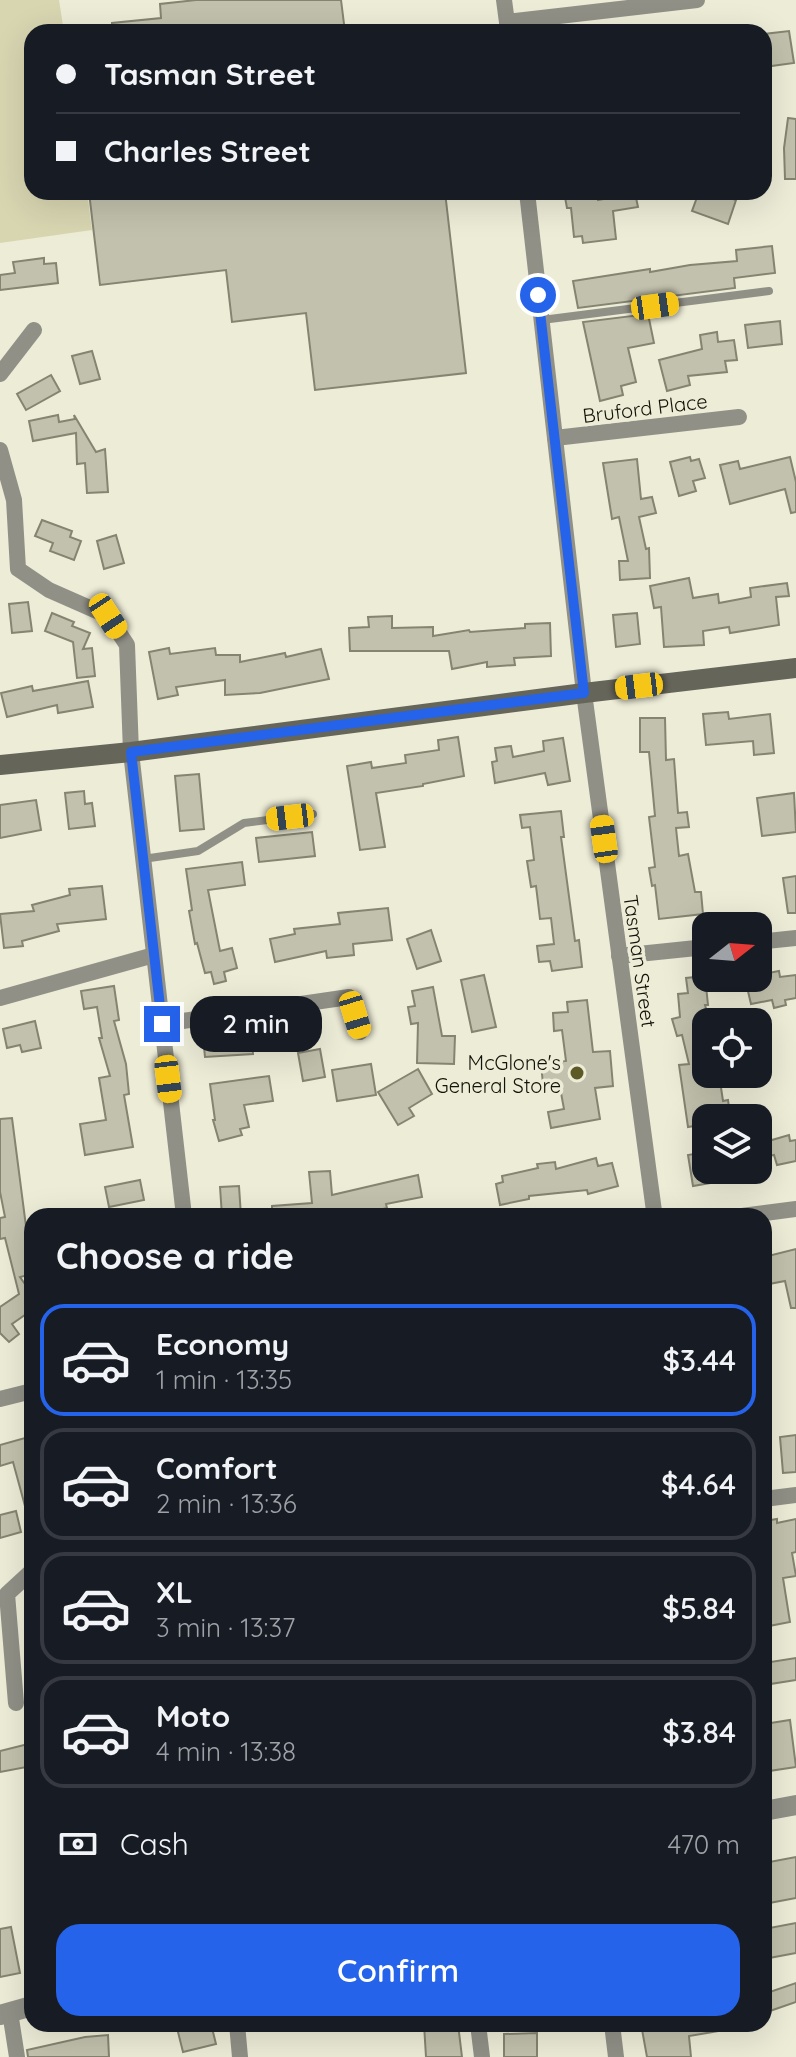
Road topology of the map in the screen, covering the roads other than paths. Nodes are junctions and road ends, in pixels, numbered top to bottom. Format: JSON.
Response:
{"nodes":[{"id":1,"x":504,"y":0,"type":"edge"},
{"id":2,"x":697,"y":0,"type":"edge"},
{"id":3,"x":508,"y":24,"type":"edge"},
{"id":4,"x":529,"y":24,"type":"edge"},
{"id":5,"x":528,"y":200,"type":"edge"},
{"id":6,"x":769,"y":291,"type":"dead end"},
{"id":7,"x":541,"y":320,"type":"junction"},
{"id":8,"x":34,"y":330,"type":"dead end"},
{"id":9,"x":0,"y":374,"type":"edge"},
{"id":10,"x":739,"y":417,"type":"dead end"},
{"id":11,"x":555,"y":438,"type":"junction"},
{"id":12,"x":0,"y":450,"type":"edge"},
{"id":13,"x":796,"y":668,"type":"edge"},
{"id":14,"x":584,"y":693,"type":"junction"},
{"id":15,"x":131,"y":752,"type":"junction"},
{"id":16,"x":0,"y":765,"type":"edge"},
{"id":17,"x":313,"y":814,"type":"dead end"},
{"id":18,"x":142,"y":859,"type":"junction"},
{"id":19,"x":796,"y":938,"type":"edge"},
{"id":20,"x":772,"y":941,"type":"edge"},
{"id":21,"x":692,"y":948,"type":"edge"},
{"id":22,"x":154,"y":955,"type":"junction"},
{"id":23,"x":619,"y":956,"type":"junction"},
{"id":24,"x":0,"y":998,"type":"edge"},
{"id":25,"x":162,"y":1024,"type":"junction"},
{"id":26,"x":360,"y":1032,"type":"dead end"},
{"id":27,"x":183,"y":1208,"type":"edge"},
{"id":28,"x":654,"y":1208,"type":"edge"},
{"id":29,"x":796,"y":1209,"type":"edge"},
{"id":30,"x":772,"y":1212,"type":"edge"},
{"id":31,"x":24,"y":1393,"type":"edge"},
{"id":32,"x":0,"y":1399,"type":"edge"},
{"id":33,"x":796,"y":1495,"type":"edge"},
{"id":34,"x":772,"y":1498,"type":"edge"},
{"id":35,"x":24,"y":1578,"type":"edge"},
{"id":36,"x":16,"y":1703,"type":"dead end"},
{"id":37,"x":796,"y":1805,"type":"edge"},
{"id":38,"x":772,"y":1810,"type":"edge"},
{"id":39,"x":5,"y":2014,"type":"edge"},
{"id":40,"x":238,"y":2032,"type":"edge"},
{"id":41,"x":479,"y":2032,"type":"edge"},
{"id":42,"x":613,"y":2032,"type":"edge"},
{"id":43,"x":17,"y":2057,"type":"edge"},
{"id":44,"x":240,"y":2057,"type":"edge"},
{"id":45,"x":482,"y":2057,"type":"edge"},
{"id":46,"x":616,"y":2057,"type":"edge"}],
"edges":[{"from":1,"to":3,"type":"street"},
{"from":2,"to":4,"type":"street"},
{"from":5,"to":7,"type":"street","name":"Tasman Street"},
{"from":6,"to":7,"type":"lane"},
{"from":7,"to":11,"type":"street","name":"Tasman Street"},
{"from":8,"to":9,"type":"street"},
{"from":10,"to":11,"type":"street","name":"Bruford Place"},
{"from":11,"to":14,"type":"street","name":"Tasman Street"},
{"from":12,"to":15,"type":"street"},
{"from":13,"to":14,"type":"main road"},
{"from":14,"to":15,"type":"main road"},
{"from":14,"to":23,"type":"street","name":"Tasman Street"},
{"from":15,"to":16,"type":"main road"},
{"from":15,"to":18,"type":"street"},
{"from":17,"to":18,"type":"lane"},
{"from":18,"to":22,"type":"street"},
{"from":19,"to":20,"type":"street"},
{"from":21,"to":23,"type":"street"},
{"from":22,"to":24,"type":"street"},
{"from":22,"to":25,"type":"street"},
{"from":23,"to":28,"type":"street","name":"Tasman Street"},
{"from":25,"to":26,"type":"street"},
{"from":25,"to":27,"type":"street"},
{"from":29,"to":30,"type":"street"},
{"from":31,"to":32,"type":"street"},
{"from":33,"to":34,"type":"street"},
{"from":35,"to":36,"type":"street"},
{"from":37,"to":38,"type":"street"},
{"from":39,"to":43,"type":"street"},
{"from":40,"to":44,"type":"street"},
{"from":41,"to":45,"type":"street"},
{"from":42,"to":46,"type":"street"}]}
